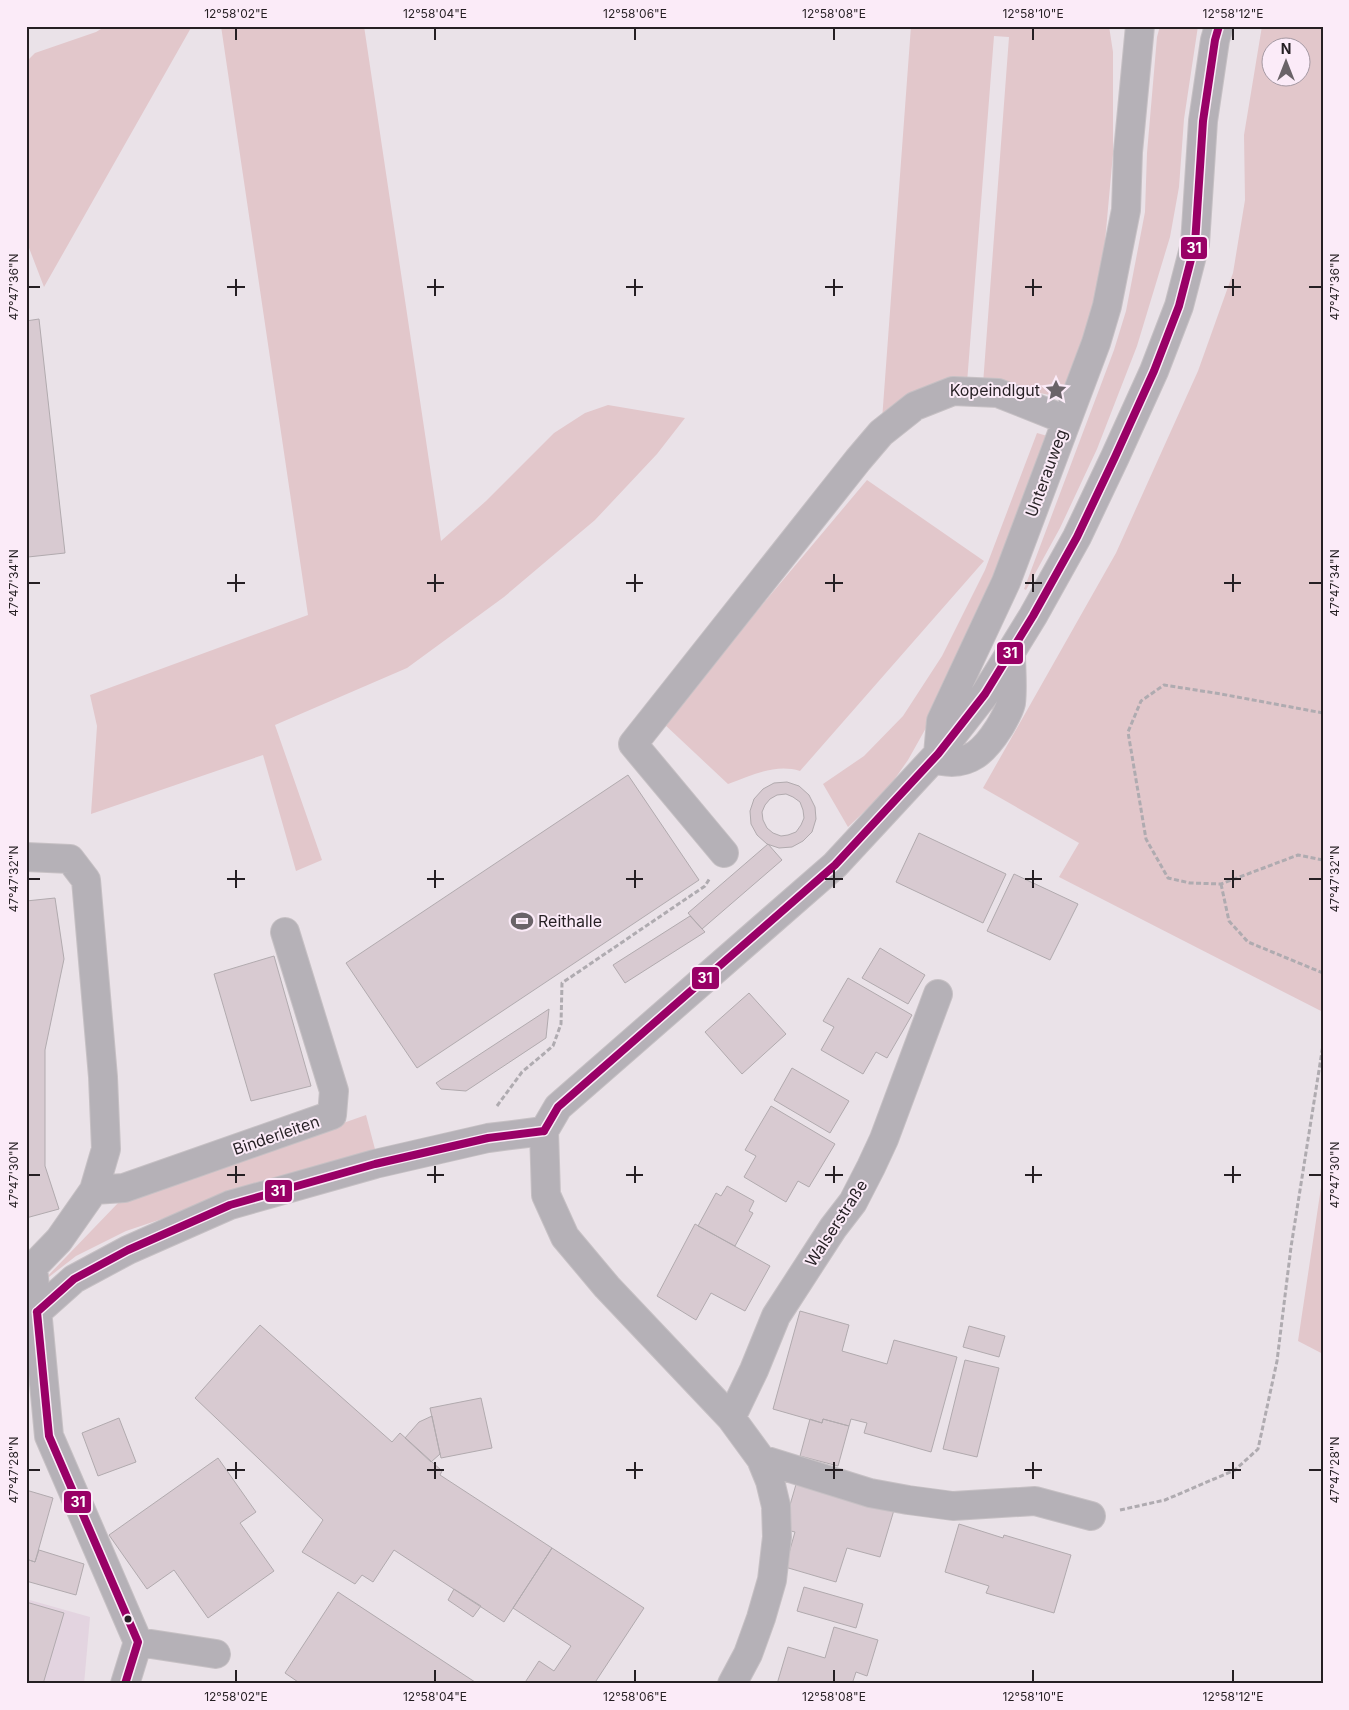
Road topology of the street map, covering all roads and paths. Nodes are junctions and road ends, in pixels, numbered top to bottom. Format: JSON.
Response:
{"nodes":[{"id":1,"x":1140,"y":26,"type":"edge"},
{"id":2,"x":1219,"y":26,"type":"edge"},
{"id":3,"x":1066,"y":420,"type":"junction"},
{"id":4,"x":1323,"y":713,"type":"edge"},
{"id":5,"x":938,"y":754,"type":"junction"},
{"id":6,"x":724,"y":854,"type":"joint"},
{"id":7,"x":26,"y":857,"type":"edge"},
{"id":8,"x":1323,"y":860,"type":"edge"},
{"id":9,"x":1221,"y":884,"type":"junction"},
{"id":10,"x":285,"y":932,"type":"dead end"},
{"id":11,"x":1323,"y":973,"type":"edge"},
{"id":12,"x":938,"y":994,"type":"dead end"},
{"id":13,"x":1323,"y":1045,"type":"edge"},
{"id":14,"x":544,"y":1131,"type":"junction"},
{"id":15,"x":488,"y":1138,"type":"junction"},
{"id":16,"x":94,"y":1190,"type":"junction"},
{"id":17,"x":32,"y":1308,"type":"edge"},
{"id":18,"x":731,"y":1418,"type":"junction"},
{"id":19,"x":762,"y":1459,"type":"junction"},
{"id":20,"x":1090,"y":1516,"type":"joint"},
{"id":21,"x":138,"y":1642,"type":"junction"},
{"id":22,"x":216,"y":1654,"type":"dead end"},
{"id":23,"x":125,"y":1684,"type":"edge"},
{"id":24,"x":732,"y":1684,"type":"edge"}],
"edges":[{"from":1,"to":3,"type":"street","name":"Unterauweg"},
{"from":2,"to":5,"type":"street"},
{"from":3,"to":5,"type":"street","name":"Unterauweg"},
{"from":3,"to":6,"type":"street"},
{"from":4,"to":9,"type":"path"},
{"from":5,"to":14,"type":"street"},
{"from":6,"to":15,"type":"path"},
{"from":7,"to":16,"type":"street"},
{"from":8,"to":9,"type":"path"},
{"from":9,"to":11,"type":"path"},
{"from":10,"to":16,"type":"street","name":"Binderleiten"},
{"from":12,"to":18,"type":"street","name":"Walserstraße"},
{"from":13,"to":20,"type":"path"},
{"from":14,"to":15,"type":"street"},
{"from":14,"to":18,"type":"street"},
{"from":15,"to":17,"type":"street"},
{"from":16,"to":17,"type":"street"},
{"from":17,"to":21,"type":"street"},
{"from":18,"to":19,"type":"street"},
{"from":19,"to":20,"type":"street"},
{"from":19,"to":24,"type":"street"},
{"from":21,"to":22,"type":"street"},
{"from":21,"to":23,"type":"street"}]}
